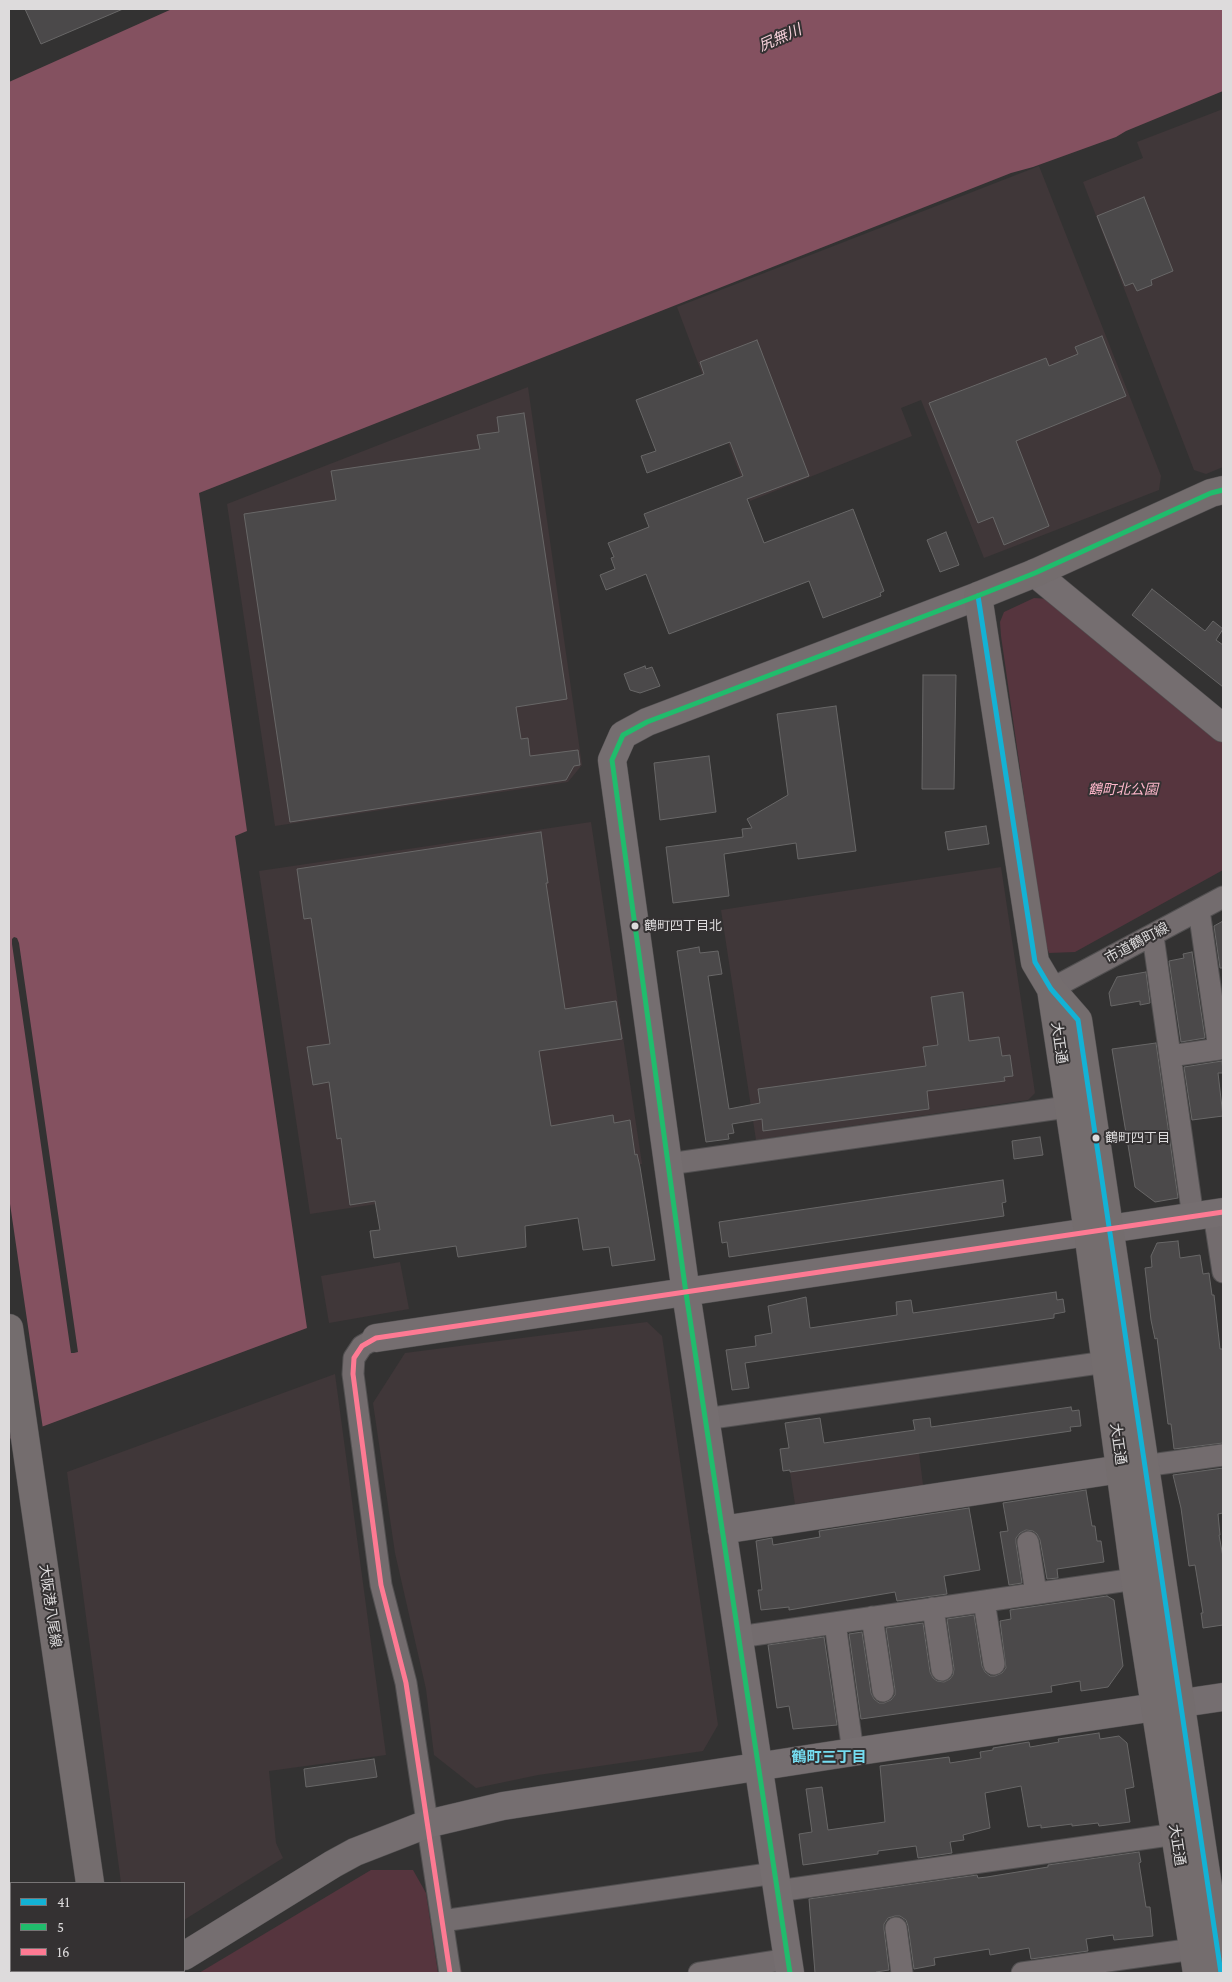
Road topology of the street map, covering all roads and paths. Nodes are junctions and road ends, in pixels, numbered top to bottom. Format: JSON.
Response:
{"nodes":[{"id":1,"x":1223,"y":490,"type":"edge"},
{"id":2,"x":1035,"y":573,"type":"junction"},
{"id":3,"x":978,"y":596,"type":"junction"},
{"id":4,"x":1223,"y":728,"type":"edge"},
{"id":5,"x":1223,"y":897,"type":"edge"},
{"id":6,"x":1199,"y":910,"type":"junction"},
{"id":7,"x":1152,"y":936,"type":"junction"},
{"id":8,"x":1051,"y":989,"type":"junction"},
{"id":9,"x":1170,"y":1056,"type":"junction"},
{"id":10,"x":1067,"y":1107,"type":"junction"},
{"id":11,"x":669,"y":1164,"type":"junction"},
{"id":12,"x":1210,"y":1214,"type":"edge"},
{"id":13,"x":1098,"y":1231,"type":"junction"},
{"id":14,"x":1223,"y":1272,"type":"edge"},
{"id":15,"x":686,"y":1293,"type":"junction"},
{"id":16,"x":9,"y":1328,"type":"edge"},
{"id":17,"x":376,"y":1338,"type":"joint"},
{"id":18,"x":1106,"y":1362,"type":"junction"},
{"id":19,"x":705,"y":1419,"type":"junction"},
{"id":20,"x":1223,"y":1455,"type":"edge"},
{"id":21,"x":1133,"y":1468,"type":"junction"},
{"id":22,"x":722,"y":1530,"type":"junction"},
{"id":23,"x":1028,"y":1542,"type":"dead end"},
{"id":24,"x":1135,"y":1579,"type":"junction"},
{"id":25,"x":1036,"y":1593,"type":"junction"},
{"id":26,"x":984,"y":1601,"type":"junction"},
{"id":27,"x":933,"y":1608,"type":"junction"},
{"id":28,"x":872,"y":1617,"type":"junction"},
{"id":29,"x":835,"y":1623,"type":"junction"},
{"id":30,"x":739,"y":1637,"type":"junction"},
{"id":31,"x":994,"y":1664,"type":"dead end"},
{"id":32,"x":942,"y":1670,"type":"dead end"},
{"id":33,"x":883,"y":1691,"type":"dead end"},
{"id":34,"x":1223,"y":1697,"type":"edge"},
{"id":35,"x":1169,"y":1705,"type":"junction"},
{"id":36,"x":853,"y":1752,"type":"junction"},
{"id":37,"x":760,"y":1766,"type":"junction"},
{"id":38,"x":426,"y":1824,"type":"junction"},
{"id":39,"x":1176,"y":1834,"type":"junction"},
{"id":40,"x":90,"y":1882,"type":"edge"},
{"id":41,"x":776,"y":1882,"type":"junction"},
{"id":42,"x":442,"y":1921,"type":"junction"},
{"id":43,"x":896,"y":1928,"type":"dead end"},
{"id":44,"x":1208,"y":1953,"type":"edge"},
{"id":45,"x":185,"y":1955,"type":"edge"},
{"id":46,"x":789,"y":1966,"type":"edge"},
{"id":47,"x":450,"y":1973,"type":"edge"},
{"id":48,"x":699,"y":1973,"type":"edge"},
{"id":49,"x":902,"y":1973,"type":"edge"},
{"id":50,"x":1022,"y":1973,"type":"edge"},
{"id":51,"x":1221,"y":1973,"type":"edge"}],
"edges":[{"from":1,"to":2,"type":"main road"},
{"from":2,"to":3,"type":"main road"},
{"from":2,"to":4,"type":"street"},
{"from":3,"to":8,"type":"main road"},
{"from":3,"to":11,"type":"street"},
{"from":5,"to":6,"type":"street","name":"市道鶴町線"},
{"from":6,"to":7,"type":"street","name":"市道鶴町線"},
{"from":6,"to":9,"type":"street"},
{"from":7,"to":8,"type":"street","name":"市道鶴町線"},
{"from":7,"to":9,"type":"street"},
{"from":8,"to":10,"type":"main road","name":"大正通"},
{"from":8,"to":13,"type":"main road","name":"大正通"},
{"from":9,"to":12,"type":"street"},
{"from":10,"to":11,"type":"street"},
{"from":10,"to":13,"type":"main road","name":"大正通"},
{"from":11,"to":15,"type":"street"},
{"from":12,"to":13,"type":"street"},
{"from":12,"to":14,"type":"street"},
{"from":13,"to":15,"type":"street"},
{"from":13,"to":18,"type":"main road","name":"大正通"},
{"from":13,"to":21,"type":"main road","name":"大正通"},
{"from":15,"to":17,"type":"street"},
{"from":15,"to":19,"type":"street"},
{"from":16,"to":40,"type":"main road","name":"大阪港八尾線"},
{"from":17,"to":38,"type":"street"},
{"from":18,"to":19,"type":"street"},
{"from":18,"to":21,"type":"main road","name":"大正通"},
{"from":19,"to":22,"type":"street"},
{"from":20,"to":21,"type":"street"},
{"from":21,"to":22,"type":"street"},
{"from":21,"to":24,"type":"main road","name":"大正通"},
{"from":21,"to":35,"type":"main road","name":"大正通"},
{"from":22,"to":30,"type":"street"},
{"from":23,"to":25,"type":"street"},
{"from":24,"to":25,"type":"street"},
{"from":24,"to":35,"type":"main road","name":"大正通"},
{"from":25,"to":26,"type":"street"},
{"from":26,"to":27,"type":"street"},
{"from":26,"to":31,"type":"street"},
{"from":27,"to":28,"type":"street"},
{"from":27,"to":32,"type":"street"},
{"from":28,"to":29,"type":"street"},
{"from":28,"to":33,"type":"street"},
{"from":29,"to":30,"type":"street"},
{"from":29,"to":36,"type":"street"},
{"from":30,"to":37,"type":"street"},
{"from":34,"to":35,"type":"street"},
{"from":35,"to":36,"type":"street"},
{"from":35,"to":39,"type":"main road","name":"大正通"},
{"from":35,"to":44,"type":"main road","name":"大正通"},
{"from":36,"to":37,"type":"street"},
{"from":37,"to":38,"type":"street"},
{"from":37,"to":41,"type":"street"},
{"from":38,"to":42,"type":"street"},
{"from":38,"to":45,"type":"street"},
{"from":39,"to":41,"type":"street"},
{"from":39,"to":44,"type":"main road","name":"大正通"},
{"from":41,"to":42,"type":"street"},
{"from":41,"to":46,"type":"street"},
{"from":42,"to":47,"type":"street"},
{"from":43,"to":49,"type":"street"},
{"from":44,"to":50,"type":"street"},
{"from":44,"to":51,"type":"main road","name":"大正通"},
{"from":46,"to":48,"type":"street"}]}
